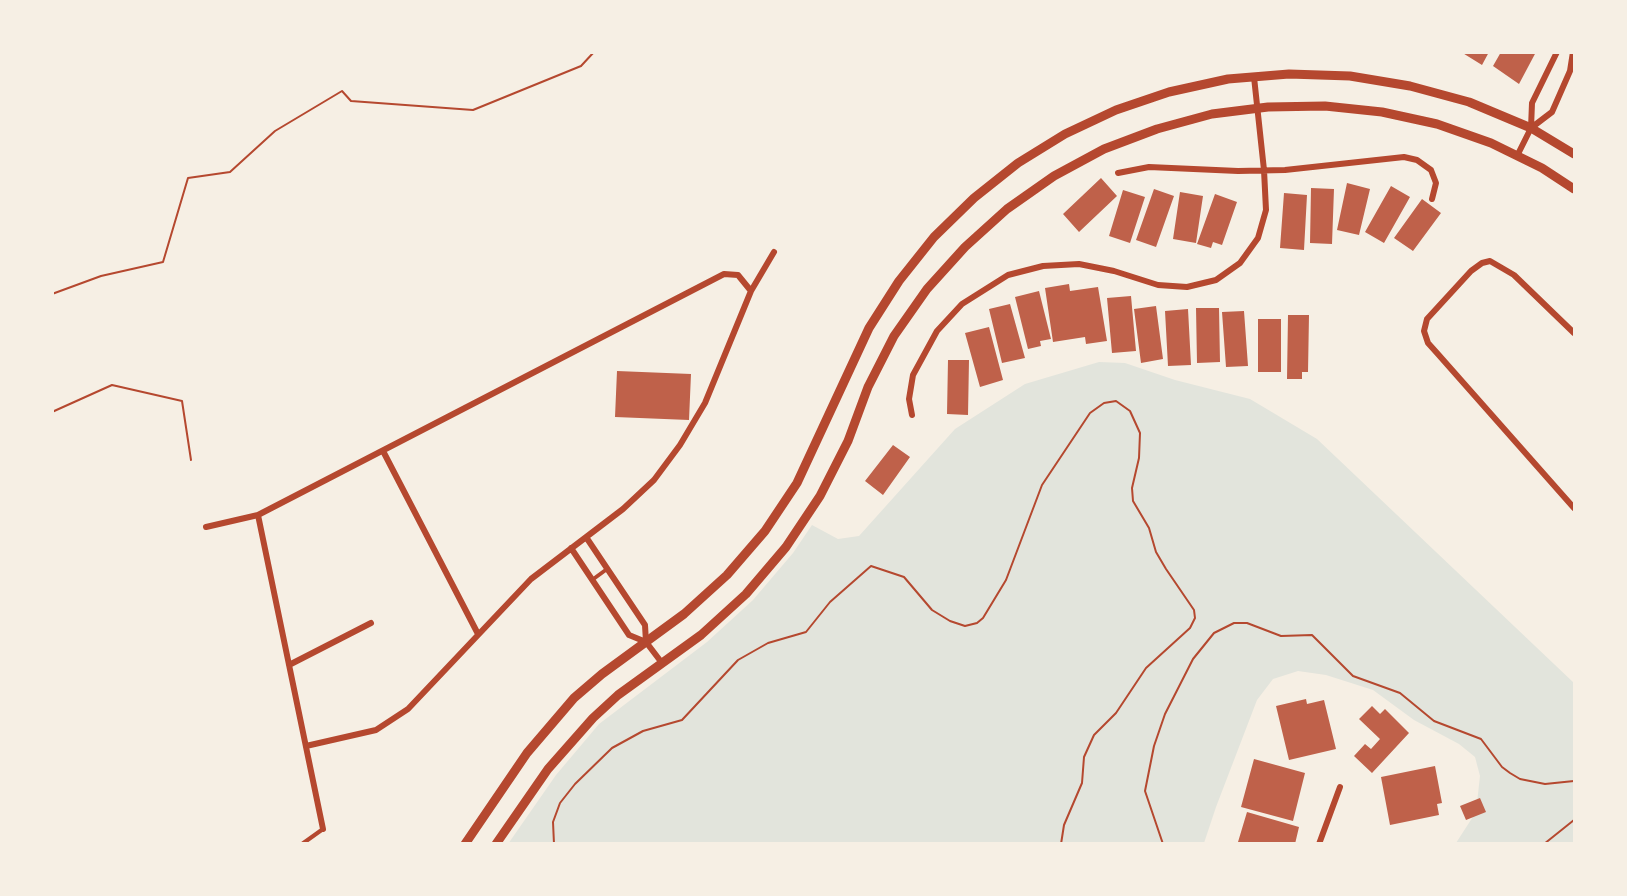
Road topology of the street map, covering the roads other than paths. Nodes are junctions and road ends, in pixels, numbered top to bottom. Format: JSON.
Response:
{"nodes":[{"id":1,"x":1557,"y":52,"type":"edge"},
{"id":2,"x":1573,"y":52,"type":"edge"},
{"id":3,"x":1254,"y":77,"type":"junction"},
{"id":4,"x":1257,"y":108,"type":"junction"},
{"id":5,"x":1532,"y":128,"type":"junction"},
{"id":6,"x":1575,"y":154,"type":"edge"},
{"id":7,"x":1517,"y":156,"type":"junction"},
{"id":8,"x":1264,"y":170,"type":"junction"},
{"id":9,"x":1118,"y":173,"type":"dead end"},
{"id":10,"x":1575,"y":189,"type":"edge"},
{"id":11,"x":1432,"y":199,"type":"dead end"},
{"id":12,"x":774,"y":252,"type":"dead end"},
{"id":13,"x":751,"y":291,"type":"junction"},
{"id":14,"x":1575,"y":333,"type":"edge"},
{"id":15,"x":912,"y":415,"type":"dead end"},
{"id":16,"x":383,"y":451,"type":"junction"},
{"id":17,"x":1575,"y":508,"type":"edge"},
{"id":18,"x":258,"y":515,"type":"junction"},
{"id":19,"x":206,"y":527,"type":"dead end"},
{"id":20,"x":586,"y":537,"type":"junction"},
{"id":21,"x":571,"y":548,"type":"junction"},
{"id":22,"x":608,"y":569,"type":"junction"},
{"id":23,"x":592,"y":580,"type":"junction"},
{"id":24,"x":371,"y":623,"type":"dead end"},
{"id":25,"x":478,"y":634,"type":"junction"},
{"id":26,"x":646,"y":642,"type":"junction"},
{"id":27,"x":662,"y":663,"type":"junction"},
{"id":28,"x":289,"y":665,"type":"junction"},
{"id":29,"x":306,"y":746,"type":"junction"},
{"id":30,"x":1340,"y":787,"type":"dead end"},
{"id":31,"x":323,"y":829,"type":"joint"},
{"id":32,"x":302,"y":843,"type":"edge"},
{"id":33,"x":465,"y":843,"type":"edge"},
{"id":34,"x":496,"y":843,"type":"edge"},
{"id":35,"x":1319,"y":843,"type":"edge"}],
"edges":[{"from":1,"to":5,"type":"street"},
{"from":2,"to":5,"type":"street"},
{"from":3,"to":4,"type":"street"},
{"from":3,"to":5,"type":"street"},
{"from":3,"to":26,"type":"street"},
{"from":4,"to":7,"type":"street"},
{"from":4,"to":8,"type":"street"},
{"from":4,"to":27,"type":"street"},
{"from":5,"to":6,"type":"street"},
{"from":5,"to":7,"type":"street"},
{"from":7,"to":10,"type":"street"},
{"from":8,"to":9,"type":"street"},
{"from":8,"to":11,"type":"street"},
{"from":8,"to":15,"type":"street"},
{"from":12,"to":13,"type":"street"},
{"from":13,"to":16,"type":"street"},
{"from":13,"to":20,"type":"street"},
{"from":14,"to":17,"type":"street"},
{"from":16,"to":18,"type":"street"},
{"from":16,"to":25,"type":"street"},
{"from":18,"to":19,"type":"street"},
{"from":18,"to":28,"type":"street"},
{"from":20,"to":21,"type":"street"},
{"from":20,"to":22,"type":"street"},
{"from":21,"to":23,"type":"street"},
{"from":21,"to":25,"type":"street"},
{"from":22,"to":23,"type":"lane"},
{"from":22,"to":26,"type":"street"},
{"from":23,"to":26,"type":"street"},
{"from":24,"to":28,"type":"street"},
{"from":25,"to":29,"type":"street"},
{"from":26,"to":27,"type":"street"},
{"from":26,"to":33,"type":"street"},
{"from":27,"to":34,"type":"street"},
{"from":28,"to":29,"type":"street"},
{"from":29,"to":31,"type":"street"},
{"from":30,"to":35,"type":"street"},
{"from":31,"to":32,"type":"lane"}]}
